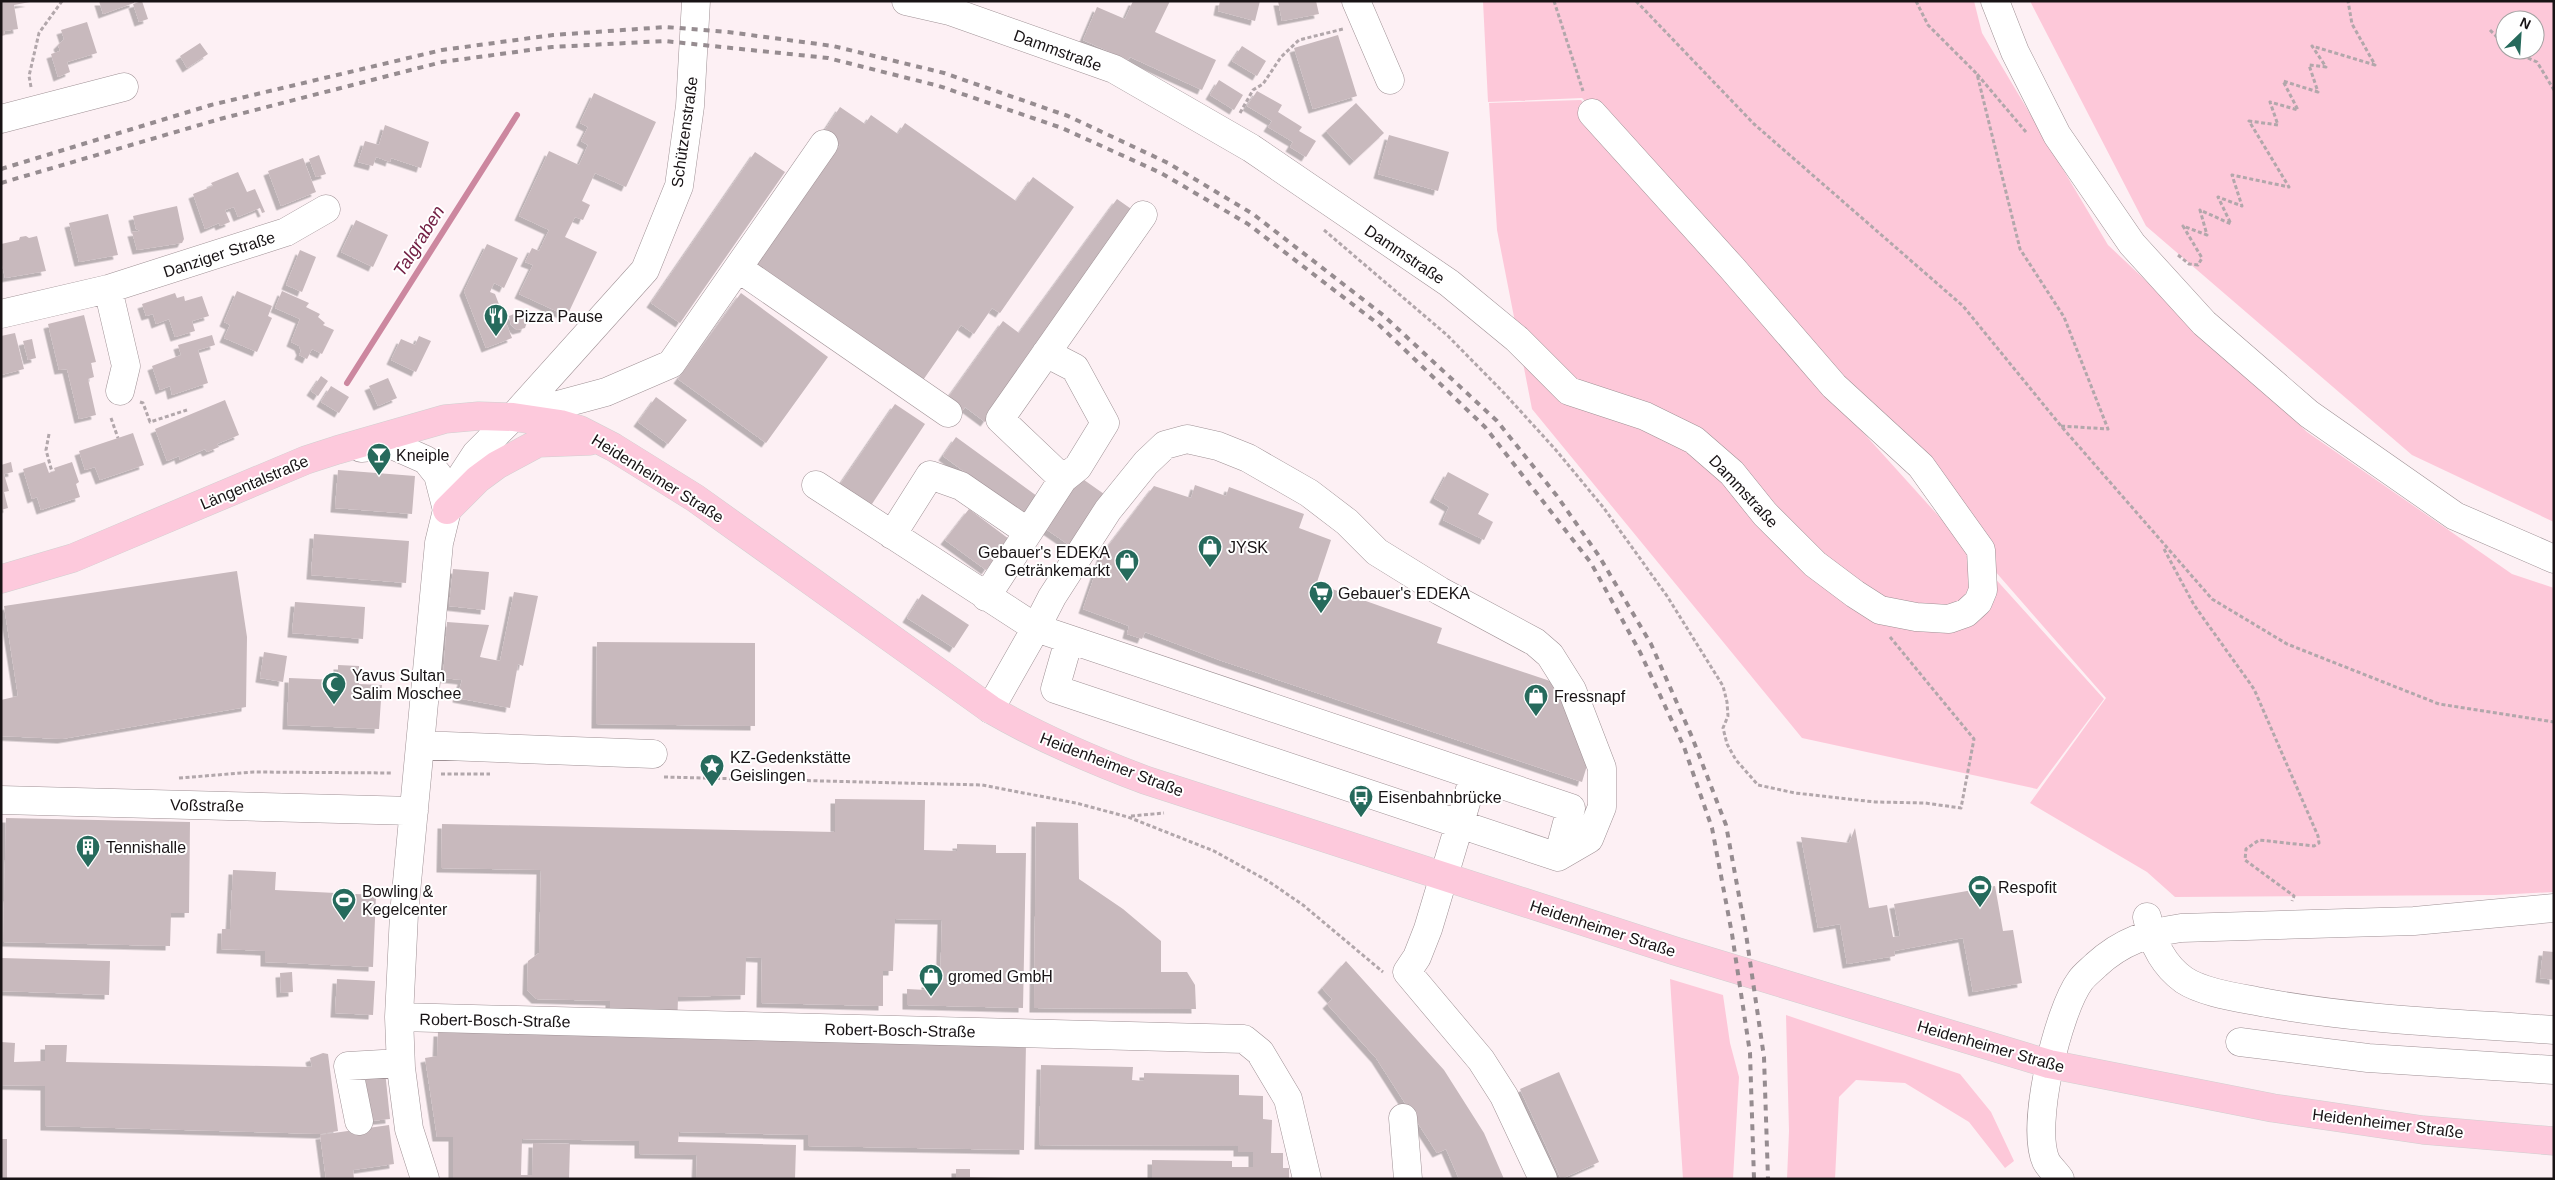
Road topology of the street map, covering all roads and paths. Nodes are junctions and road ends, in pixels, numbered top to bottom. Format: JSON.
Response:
{"nodes":[{"id":1,"x":62,"y":1,"type":"edge"},
{"id":2,"x":696,"y":1,"type":"edge"},
{"id":3,"x":906,"y":1,"type":"edge"},
{"id":4,"x":1554,"y":1,"type":"edge"},
{"id":5,"x":1636,"y":1,"type":"edge"},
{"id":6,"x":1916,"y":1,"type":"edge"},
{"id":7,"x":1995,"y":1,"type":"edge"},
{"id":8,"x":2348,"y":1,"type":"edge"},
{"id":9,"x":1361,"y":12,"type":"edge"},
{"id":10,"x":2490,"y":30,"type":"dead end"},
{"id":11,"x":2495,"y":35,"type":"edge"},
{"id":12,"x":2532,"y":60,"type":"edge"},
{"id":13,"x":1977,"y":74,"type":"junction"},
{"id":14,"x":1390,"y":80,"type":"dead end"},
{"id":15,"x":124,"y":87,"type":"dead end"},
{"id":16,"x":2554,"y":90,"type":"edge"},
{"id":17,"x":34,"y":110,"type":"junction"},
{"id":18,"x":1592,"y":113,"type":"joint"},
{"id":19,"x":1,"y":119,"type":"edge"},
{"id":20,"x":1227,"y":134,"type":"junction"},
{"id":21,"x":2028,"y":134,"type":"dead end"},
{"id":22,"x":824,"y":144,"type":"dead end"},
{"id":23,"x":326,"y":209,"type":"dead end"},
{"id":24,"x":1143,"y":215,"type":"dead end"},
{"id":25,"x":1323,"y":229,"type":"dead end"},
{"id":26,"x":2174,"y":252,"type":"dead end"},
{"id":27,"x":738,"y":268,"type":"junction"},
{"id":28,"x":108,"y":289,"type":"junction"},
{"id":29,"x":1,"y":314,"type":"edge"},
{"id":30,"x":1046,"y":353,"type":"junction"},
{"id":31,"x":120,"y":391,"type":"joint"},
{"id":32,"x":188,"y":410,"type":"dead end"},
{"id":33,"x":948,"y":413,"type":"dead end"},
{"id":34,"x":513,"y":417,"type":"junction"},
{"id":35,"x":111,"y":418,"type":"dead end"},
{"id":36,"x":2061,"y":426,"type":"junction"},
{"id":37,"x":49,"y":434,"type":"dead end"},
{"id":38,"x":118,"y":438,"type":"dead end"},
{"id":39,"x":613,"y":447,"type":"junction"},
{"id":40,"x":337,"y":450,"type":"junction"},
{"id":41,"x":52,"y":472,"type":"dead end"},
{"id":42,"x":1063,"y":479,"type":"junction"},
{"id":43,"x":816,"y":485,"type":"dead end"},
{"id":44,"x":446,"y":510,"type":"junction"},
{"id":45,"x":1028,"y":532,"type":"junction"},
{"id":46,"x":892,"y":535,"type":"junction"},
{"id":47,"x":2162,"y":544,"type":"junction"},
{"id":48,"x":2554,"y":559,"type":"edge"},
{"id":49,"x":1,"y":579,"type":"edge"},
{"id":50,"x":986,"y":596,"type":"junction"},
{"id":51,"x":1036,"y":628,"type":"junction"},
{"id":52,"x":1885,"y":630,"type":"dead end"},
{"id":53,"x":1069,"y":640,"type":"junction"},
{"id":54,"x":990,"y":709,"type":"junction"},
{"id":55,"x":2554,"y":722,"type":"edge"},
{"id":56,"x":420,"y":745,"type":"junction"},
{"id":57,"x":653,"y":765,"type":"joint"},
{"id":58,"x":418,"y":774,"type":"junction"},
{"id":59,"x":498,"y":775,"type":"dead end"},
{"id":60,"x":1474,"y":776,"type":"junction"},
{"id":61,"x":169,"y":779,"type":"dead end"},
{"id":62,"x":1,"y":800,"type":"edge"},
{"id":63,"x":414,"y":811,"type":"junction"},
{"id":64,"x":1173,"y":812,"type":"dead end"},
{"id":65,"x":1128,"y":817,"type":"junction"},
{"id":66,"x":1460,"y":826,"type":"junction"},
{"id":67,"x":1558,"y":857,"type":"junction"},
{"id":68,"x":1444,"y":875,"type":"junction"},
{"id":69,"x":2291,"y":904,"type":"dead end"},
{"id":70,"x":2554,"y":908,"type":"edge"},
{"id":71,"x":2148,"y":924,"type":"junction"},
{"id":72,"x":1388,"y":976,"type":"dead end"},
{"id":73,"x":399,"y":1017,"type":"junction"},
{"id":74,"x":2372,"y":1017,"type":"junction"},
{"id":75,"x":2554,"y":1030,"type":"edge"},
{"id":76,"x":2240,"y":1042,"type":"dead end"},
{"id":77,"x":2368,"y":1058,"type":"junction"},
{"id":78,"x":400,"y":1062,"type":"junction"},
{"id":79,"x":2049,"y":1064,"type":"junction"},
{"id":80,"x":2554,"y":1070,"type":"edge"},
{"id":81,"x":1403,"y":1118,"type":"dead end"},
{"id":82,"x":359,"y":1121,"type":"dead end"},
{"id":83,"x":2554,"y":1141,"type":"edge"},
{"id":84,"x":425,"y":1179,"type":"edge"},
{"id":85,"x":1307,"y":1179,"type":"edge"},
{"id":86,"x":1408,"y":1179,"type":"edge"},
{"id":87,"x":1543,"y":1179,"type":"edge"},
{"id":88,"x":2060,"y":1179,"type":"edge"}],
"edges":[{"from":1,"to":17,"type":"path"},
{"from":2,"to":34,"type":"street","name":"Schützenstraße"},
{"from":3,"to":20,"type":"street","name":"Dammstraße"},
{"from":4,"to":18,"type":"path"},
{"from":5,"to":36,"type":"path"},
{"from":6,"to":13,"type":"path"},
{"from":7,"to":48,"type":"street"},
{"from":8,"to":26,"type":"path"},
{"from":9,"to":14,"type":"street"},
{"from":9,"to":20,"type":"path"},
{"from":10,"to":11,"type":"path"},
{"from":12,"to":16,"type":"path"},
{"from":13,"to":21,"type":"path"},
{"from":13,"to":36,"type":"path"},
{"from":15,"to":17,"type":"street"},
{"from":17,"to":19,"type":"street"},
{"from":18,"to":20,"type":"street","name":"Dammstraße"},
{"from":22,"to":27,"type":"street"},
{"from":23,"to":28,"type":"street","name":"Danziger Straße"},
{"from":24,"to":30,"type":"street"},
{"from":25,"to":52,"type":"path"},
{"from":27,"to":33,"type":"street"},
{"from":27,"to":34,"type":"street"},
{"from":28,"to":29,"type":"street","name":"Danziger Straße"},
{"from":28,"to":31,"type":"street"},
{"from":30,"to":42,"type":"street"},
{"from":30,"to":42,"type":"street"},
{"from":31,"to":32,"type":"path"},
{"from":34,"to":39,"type":"main road","name":"Heidenheimer Straße"},
{"from":34,"to":40,"type":"main road","name":"Längentalstraße"},
{"from":34,"to":44,"type":"street"},
{"from":35,"to":38,"type":"path"},
{"from":36,"to":47,"type":"path"},
{"from":37,"to":41,"type":"path"},
{"from":39,"to":44,"type":"main road"},
{"from":39,"to":54,"type":"main road","name":"Heidenheimer Straße"},
{"from":40,"to":44,"type":"street"},
{"from":40,"to":49,"type":"main road","name":"Längentalstraße"},
{"from":42,"to":45,"type":"street"},
{"from":43,"to":46,"type":"street"},
{"from":44,"to":56,"type":"street"},
{"from":45,"to":46,"type":"street"},
{"from":45,"to":50,"type":"street"},
{"from":46,"to":50,"type":"street"},
{"from":47,"to":55,"type":"path"},
{"from":47,"to":69,"type":"path"},
{"from":50,"to":51,"type":"street"},
{"from":51,"to":53,"type":"street"},
{"from":51,"to":54,"type":"street"},
{"from":51,"to":67,"type":"street"},
{"from":53,"to":60,"type":"street"},
{"from":53,"to":66,"type":"street"},
{"from":54,"to":68,"type":"main road","name":"Heidenheimer Straße"},
{"from":56,"to":57,"type":"street"},
{"from":56,"to":58,"type":"street"},
{"from":57,"to":65,"type":"path"},
{"from":58,"to":59,"type":"path"},
{"from":58,"to":61,"type":"path"},
{"from":58,"to":63,"type":"street"},
{"from":60,"to":66,"type":"street"},
{"from":60,"to":67,"type":"street"},
{"from":62,"to":63,"type":"street","name":"Voßstraße"},
{"from":63,"to":73,"type":"street"},
{"from":64,"to":65,"type":"path"},
{"from":65,"to":72,"type":"path"},
{"from":66,"to":67,"type":"street"},
{"from":66,"to":68,"type":"street"},
{"from":68,"to":79,"type":"main road","name":"Heidenheimer Straße"},
{"from":68,"to":87,"type":"street"},
{"from":70,"to":71,"type":"street"},
{"from":71,"to":74,"type":"street"},
{"from":71,"to":79,"type":"street"},
{"from":73,"to":78,"type":"street"},
{"from":73,"to":85,"type":"street","name":"Robert-Bosch-Straße"},
{"from":74,"to":75,"type":"street"},
{"from":74,"to":77,"type":"street"},
{"from":76,"to":77,"type":"street"},
{"from":77,"to":80,"type":"street"},
{"from":78,"to":82,"type":"street"},
{"from":78,"to":84,"type":"street"},
{"from":79,"to":83,"type":"main road","name":"Heidenheimer Straße"},
{"from":79,"to":88,"type":"street"},
{"from":81,"to":86,"type":"street"}]}
